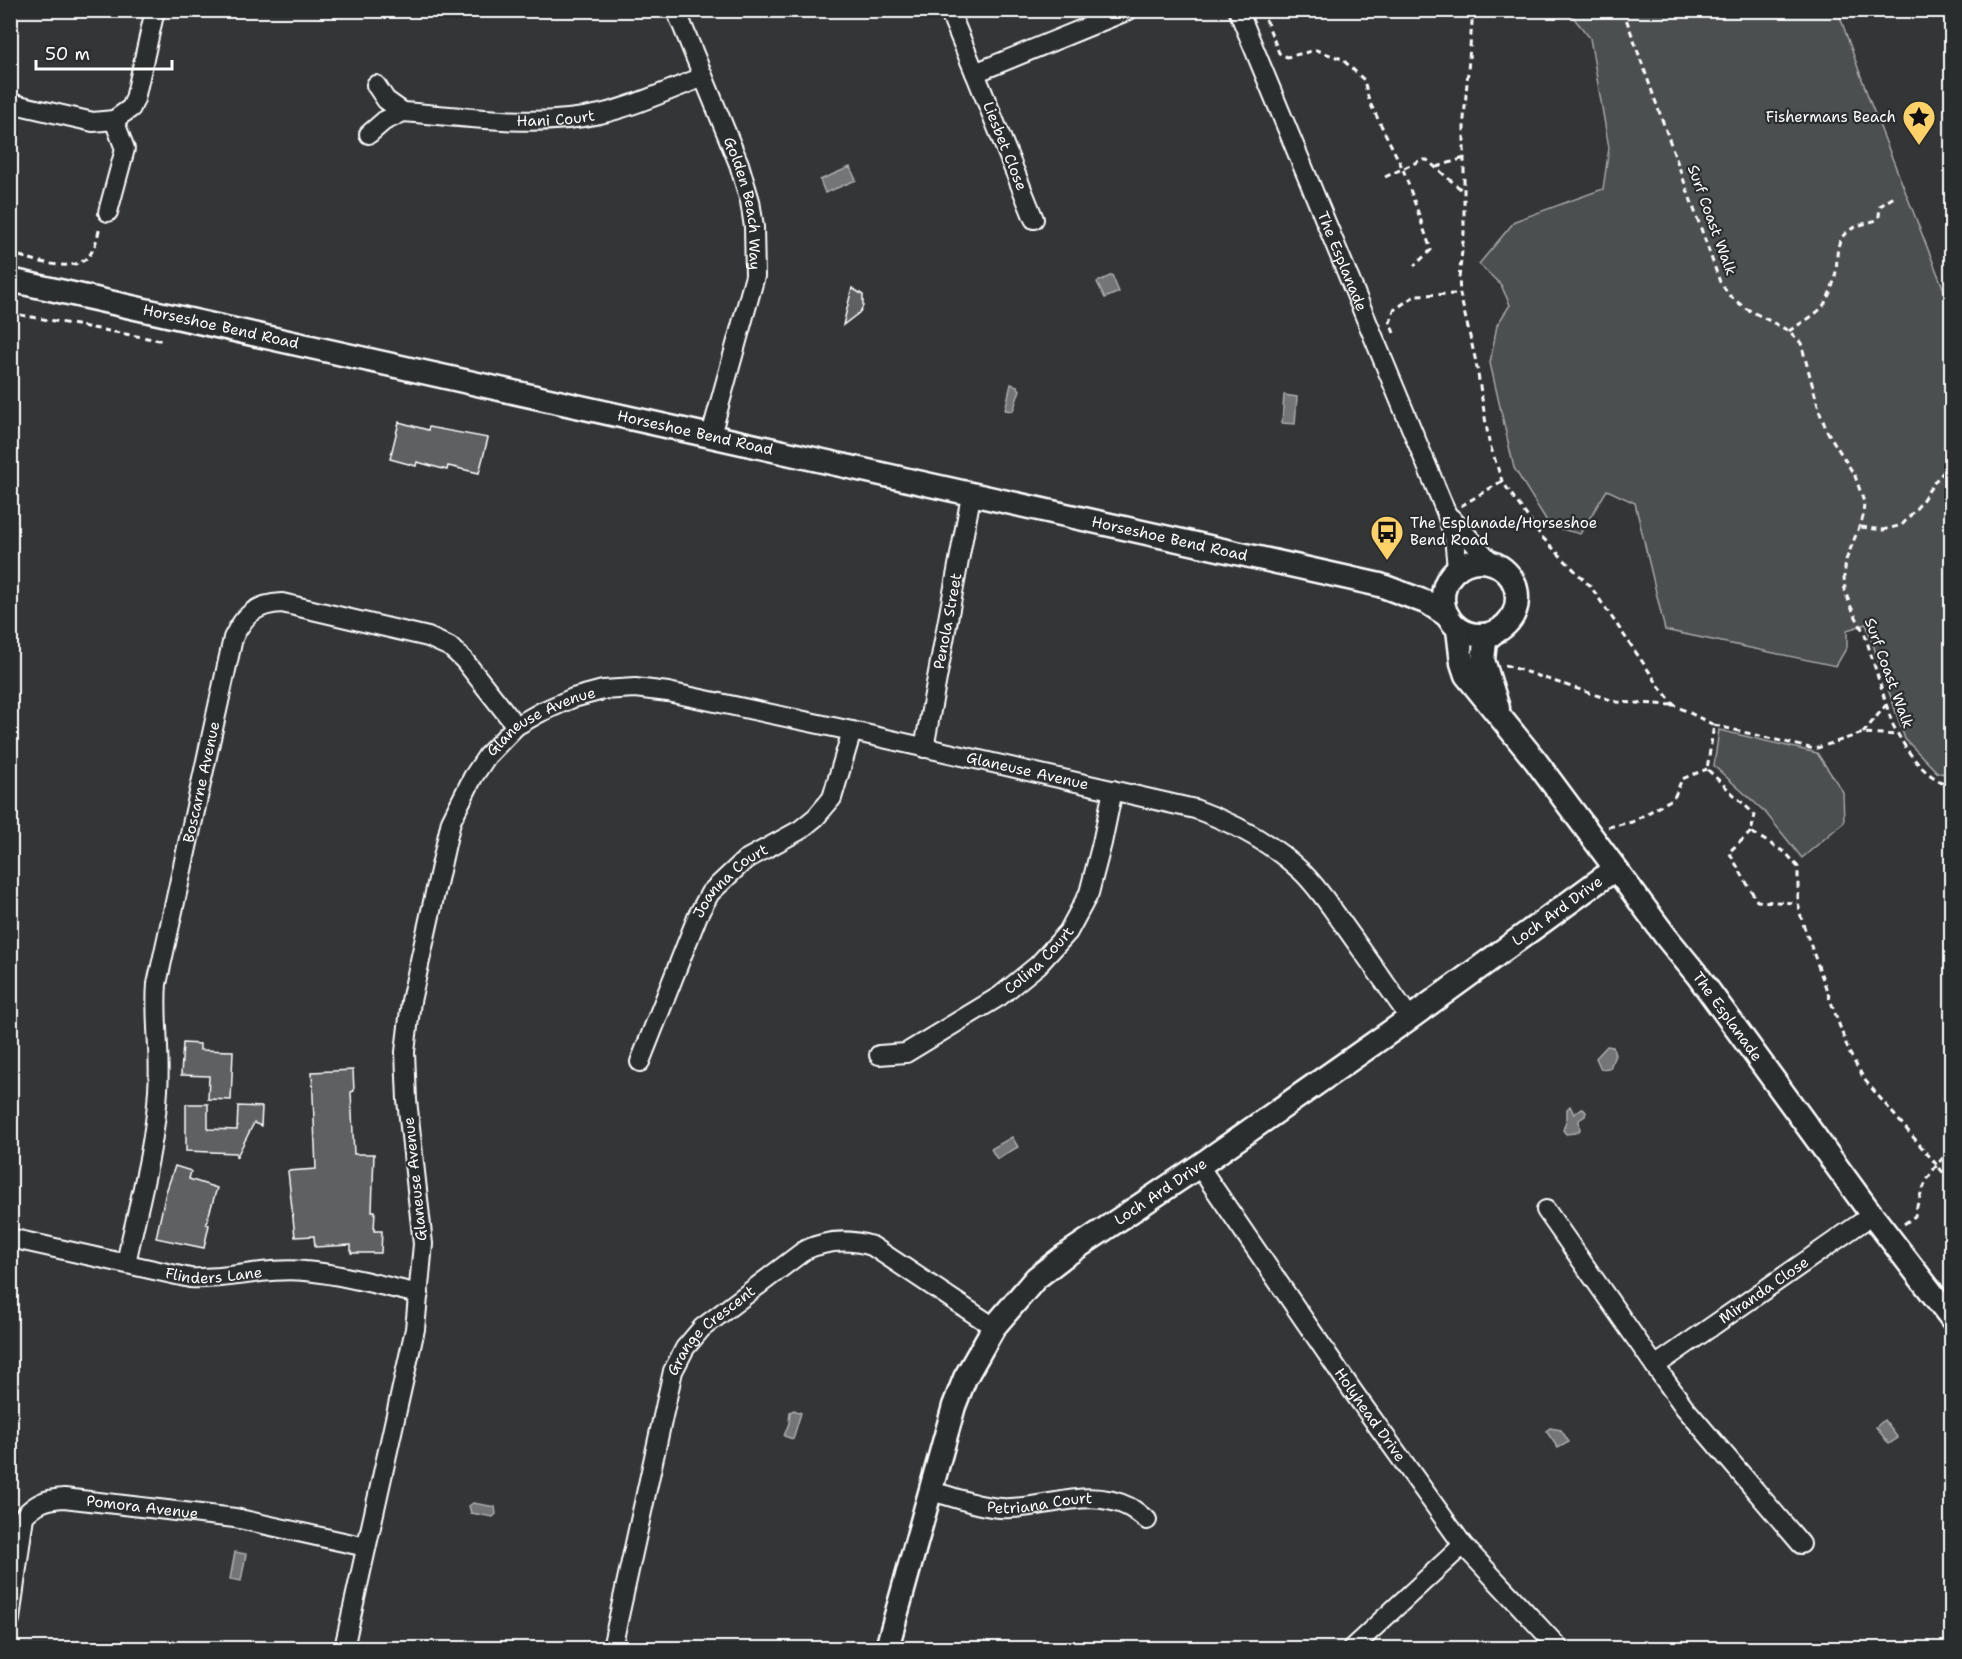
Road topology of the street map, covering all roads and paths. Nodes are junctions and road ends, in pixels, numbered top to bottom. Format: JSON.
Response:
{"nodes":[{"id":1,"x":155,"y":10,"type":"edge"},
{"id":2,"x":676,"y":10,"type":"edge"},
{"id":3,"x":949,"y":10,"type":"edge"},
{"id":4,"x":1129,"y":10,"type":"edge"},
{"id":5,"x":1238,"y":10,"type":"edge"},
{"id":6,"x":1262,"y":10,"type":"edge"},
{"id":7,"x":1473,"y":10,"type":"edge"},
{"id":8,"x":1623,"y":10,"type":"edge"},
{"id":9,"x":975,"y":73,"type":"junction"},
{"id":10,"x":703,"y":77,"type":"junction"},
{"id":11,"x":376,"y":85,"type":"dead end"},
{"id":12,"x":10,"y":103,"type":"edge"},
{"id":13,"x":403,"y":112,"type":"junction"},
{"id":14,"x":114,"y":120,"type":"junction"},
{"id":15,"x":369,"y":134,"type":"dead end"},
{"id":16,"x":1464,"y":158,"type":"junction"},
{"id":17,"x":1437,"y":167,"type":"junction"},
{"id":18,"x":1403,"y":169,"type":"junction"},
{"id":19,"x":1384,"y":177,"type":"dead end"},
{"id":20,"x":1462,"y":191,"type":"junction"},
{"id":21,"x":1897,"y":195,"type":"dead end"},
{"id":22,"x":108,"y":212,"type":"joint"},
{"id":23,"x":1034,"y":219,"type":"dead end"},
{"id":24,"x":10,"y":253,"type":"edge"},
{"id":25,"x":1414,"y":266,"type":"dead end"},
{"id":26,"x":10,"y":280,"type":"edge"},
{"id":27,"x":1460,"y":294,"type":"junction"},
{"id":28,"x":10,"y":313,"type":"edge"},
{"id":29,"x":1789,"y":331,"type":"junction"},
{"id":30,"x":1394,"y":334,"type":"dead end"},
{"id":31,"x":164,"y":341,"type":"dead end"},
{"id":32,"x":711,"y":435,"type":"junction"},
{"id":33,"x":1952,"y":463,"type":"edge"},
{"id":34,"x":1502,"y":481,"type":"junction"},
{"id":35,"x":971,"y":496,"type":"junction"},
{"id":36,"x":1446,"y":512,"type":"junction"},
{"id":37,"x":1860,"y":527,"type":"junction"},
{"id":38,"x":1491,"y":562,"type":"junction"},
{"id":39,"x":1451,"y":576,"type":"junction"},
{"id":40,"x":1380,"y":585,"type":"junction"},
{"id":41,"x":1453,"y":622,"type":"junction"},
{"id":42,"x":1492,"y":634,"type":"junction"},
{"id":43,"x":1483,"y":660,"type":"junction"},
{"id":44,"x":1674,"y":705,"type":"junction"},
{"id":45,"x":1886,"y":705,"type":"junction"},
{"id":46,"x":1501,"y":717,"type":"junction"},
{"id":47,"x":1714,"y":725,"type":"junction"},
{"id":48,"x":516,"y":726,"type":"junction"},
{"id":49,"x":852,"y":731,"type":"junction"},
{"id":50,"x":1863,"y":733,"type":"junction"},
{"id":51,"x":1898,"y":735,"type":"junction"},
{"id":52,"x":924,"y":748,"type":"junction"},
{"id":53,"x":1707,"y":769,"type":"junction"},
{"id":54,"x":1952,"y":786,"type":"edge"},
{"id":55,"x":1113,"y":790,"type":"junction"},
{"id":56,"x":1751,"y":832,"type":"junction"},
{"id":57,"x":1591,"y":835,"type":"junction"},
{"id":58,"x":1615,"y":869,"type":"junction"},
{"id":59,"x":1798,"y":903,"type":"junction"},
{"id":60,"x":1410,"y":1018,"type":"junction"},
{"id":61,"x":879,"y":1056,"type":"dead end"},
{"id":62,"x":640,"y":1062,"type":"dead end"},
{"id":63,"x":1952,"y":1149,"type":"edge"},
{"id":64,"x":1937,"y":1164,"type":"junction"},
{"id":65,"x":1199,"y":1166,"type":"junction"},
{"id":66,"x":1952,"y":1183,"type":"edge"},
{"id":67,"x":1546,"y":1210,"type":"dead end"},
{"id":68,"x":1872,"y":1215,"type":"junction"},
{"id":69,"x":1888,"y":1236,"type":"junction"},
{"id":70,"x":10,"y":1238,"type":"edge"},
{"id":71,"x":126,"y":1263,"type":"junction"},
{"id":72,"x":419,"y":1294,"type":"junction"},
{"id":73,"x":1952,"y":1319,"type":"edge"},
{"id":74,"x":994,"y":1326,"type":"junction"},
{"id":75,"x":1655,"y":1366,"type":"junction"},
{"id":76,"x":930,"y":1491,"type":"junction"},
{"id":77,"x":1147,"y":1520,"type":"dead end"},
{"id":78,"x":1801,"y":1544,"type":"dead end"},
{"id":79,"x":1463,"y":1545,"type":"junction"},
{"id":80,"x":366,"y":1547,"type":"junction"},
{"id":81,"x":10,"y":1619,"type":"edge"},
{"id":82,"x":344,"y":1648,"type":"edge"},
{"id":83,"x":612,"y":1648,"type":"edge"},
{"id":84,"x":886,"y":1648,"type":"edge"},
{"id":85,"x":1352,"y":1648,"type":"edge"},
{"id":86,"x":1559,"y":1648,"type":"edge"}],
"edges":[{"from":1,"to":14,"type":"street"},
{"from":2,"to":10,"type":"street","name":"Golden Beach Way"},
{"from":3,"to":9,"type":"street","name":"Liesbet Close"},
{"from":4,"to":9,"type":"street"},
{"from":5,"to":36,"type":"street","name":"The Esplanade"},
{"from":6,"to":18,"type":"path"},
{"from":7,"to":16,"type":"path"},
{"from":8,"to":29,"type":"path","name":"Surf Coast Walk"},
{"from":9,"to":23,"type":"street","name":"Liesbet Close"},
{"from":10,"to":13,"type":"street","name":"Hani Court"},
{"from":10,"to":32,"type":"street","name":"Golden Beach Way"},
{"from":11,"to":13,"type":"street"},
{"from":12,"to":14,"type":"street"},
{"from":13,"to":15,"type":"street"},
{"from":14,"to":22,"type":"street"},
{"from":16,"to":17,"type":"path"},
{"from":16,"to":20,"type":"path"},
{"from":17,"to":18,"type":"path"},
{"from":17,"to":20,"type":"path"},
{"from":18,"to":19,"type":"path"},
{"from":18,"to":25,"type":"path"},
{"from":20,"to":27,"type":"path"},
{"from":21,"to":29,"type":"path"},
{"from":22,"to":24,"type":"path"},
{"from":26,"to":32,"type":"street","name":"Horseshoe Bend Road"},
{"from":27,"to":30,"type":"path"},
{"from":27,"to":34,"type":"path"},
{"from":28,"to":31,"type":"path"},
{"from":29,"to":37,"type":"path","name":"Surf Coast Walk"},
{"from":32,"to":35,"type":"street","name":"Horseshoe Bend Road"},
{"from":33,"to":37,"type":"path"},
{"from":34,"to":36,"type":"path"},
{"from":34,"to":44,"type":"path"},
{"from":35,"to":40,"type":"street","name":"Horseshoe Bend Road"},
{"from":35,"to":52,"type":"street","name":"Penola Street"},
{"from":36,"to":38,"type":"street","name":"The Esplanade"},
{"from":36,"to":39,"type":"street","name":"The Esplanade"},
{"from":37,"to":45,"type":"path","name":"Surf Coast Walk"},
{"from":38,"to":39,"type":"street"},
{"from":38,"to":42,"type":"street"},
{"from":39,"to":40,"type":"street","name":"Horseshoe Bend Road"},
{"from":39,"to":41,"type":"street"},
{"from":40,"to":41,"type":"street","name":"Horseshoe Bend Road"},
{"from":41,"to":42,"type":"street"},
{"from":41,"to":46,"type":"street","name":"The Esplanade"},
{"from":42,"to":43,"type":"street"},
{"from":43,"to":44,"type":"path"},
{"from":43,"to":46,"type":"street","name":"The Esplanade"},
{"from":44,"to":47,"type":"path"},
{"from":45,"to":50,"type":"path"},
{"from":45,"to":51,"type":"path","name":"Surf Coast Walk"},
{"from":46,"to":57,"type":"street","name":"The Esplanade"},
{"from":47,"to":50,"type":"path"},
{"from":47,"to":53,"type":"path"},
{"from":48,"to":49,"type":"street","name":"Glaneuse Avenue"},
{"from":48,"to":71,"type":"street","name":"Boscarne Avenue"},
{"from":48,"to":72,"type":"street","name":"Glaneuse Avenue"},
{"from":49,"to":52,"type":"street","name":"Glaneuse Avenue"},
{"from":49,"to":62,"type":"street","name":"Joanna Court"},
{"from":50,"to":51,"type":"path"},
{"from":51,"to":54,"type":"path","name":"Surf Coast Walk"},
{"from":52,"to":55,"type":"street","name":"Glaneuse Avenue"},
{"from":53,"to":56,"type":"path"},
{"from":53,"to":57,"type":"path"},
{"from":55,"to":60,"type":"street","name":"Glaneuse Avenue"},
{"from":55,"to":61,"type":"street","name":"Colina Court"},
{"from":56,"to":59,"type":"path"},
{"from":56,"to":59,"type":"path"},
{"from":57,"to":58,"type":"street","name":"The Esplanade"},
{"from":58,"to":60,"type":"street","name":"Loch Ard Drive"},
{"from":58,"to":68,"type":"street","name":"The Esplanade"},
{"from":59,"to":64,"type":"path"},
{"from":60,"to":65,"type":"street","name":"Loch Ard Drive"},
{"from":63,"to":64,"type":"path"},
{"from":64,"to":66,"type":"path"},
{"from":64,"to":69,"type":"path"},
{"from":65,"to":74,"type":"street","name":"Loch Ard Drive"},
{"from":65,"to":79,"type":"street","name":"Holyhead Drive"},
{"from":67,"to":75,"type":"street"},
{"from":68,"to":69,"type":"street","name":"The Esplanade"},
{"from":68,"to":75,"type":"street","name":"Miranda Close"},
{"from":69,"to":73,"type":"street","name":"The Esplanade"},
{"from":70,"to":71,"type":"street","name":"Flinders Lane"},
{"from":71,"to":72,"type":"street","name":"Flinders Lane"},
{"from":72,"to":80,"type":"street","name":"Glaneuse Avenue"},
{"from":74,"to":76,"type":"street","name":"Loch Ard Drive"},
{"from":74,"to":83,"type":"street","name":"Grange Crescent"},
{"from":75,"to":78,"type":"street"},
{"from":76,"to":77,"type":"street","name":"Petriana Court"},
{"from":76,"to":84,"type":"street","name":"Loch Ard Drive"},
{"from":79,"to":85,"type":"street"},
{"from":79,"to":86,"type":"street","name":"Holyhead Drive"},
{"from":80,"to":81,"type":"street","name":"Pomora Avenue"},
{"from":80,"to":82,"type":"street","name":"Glaneuse Avenue"}]}
